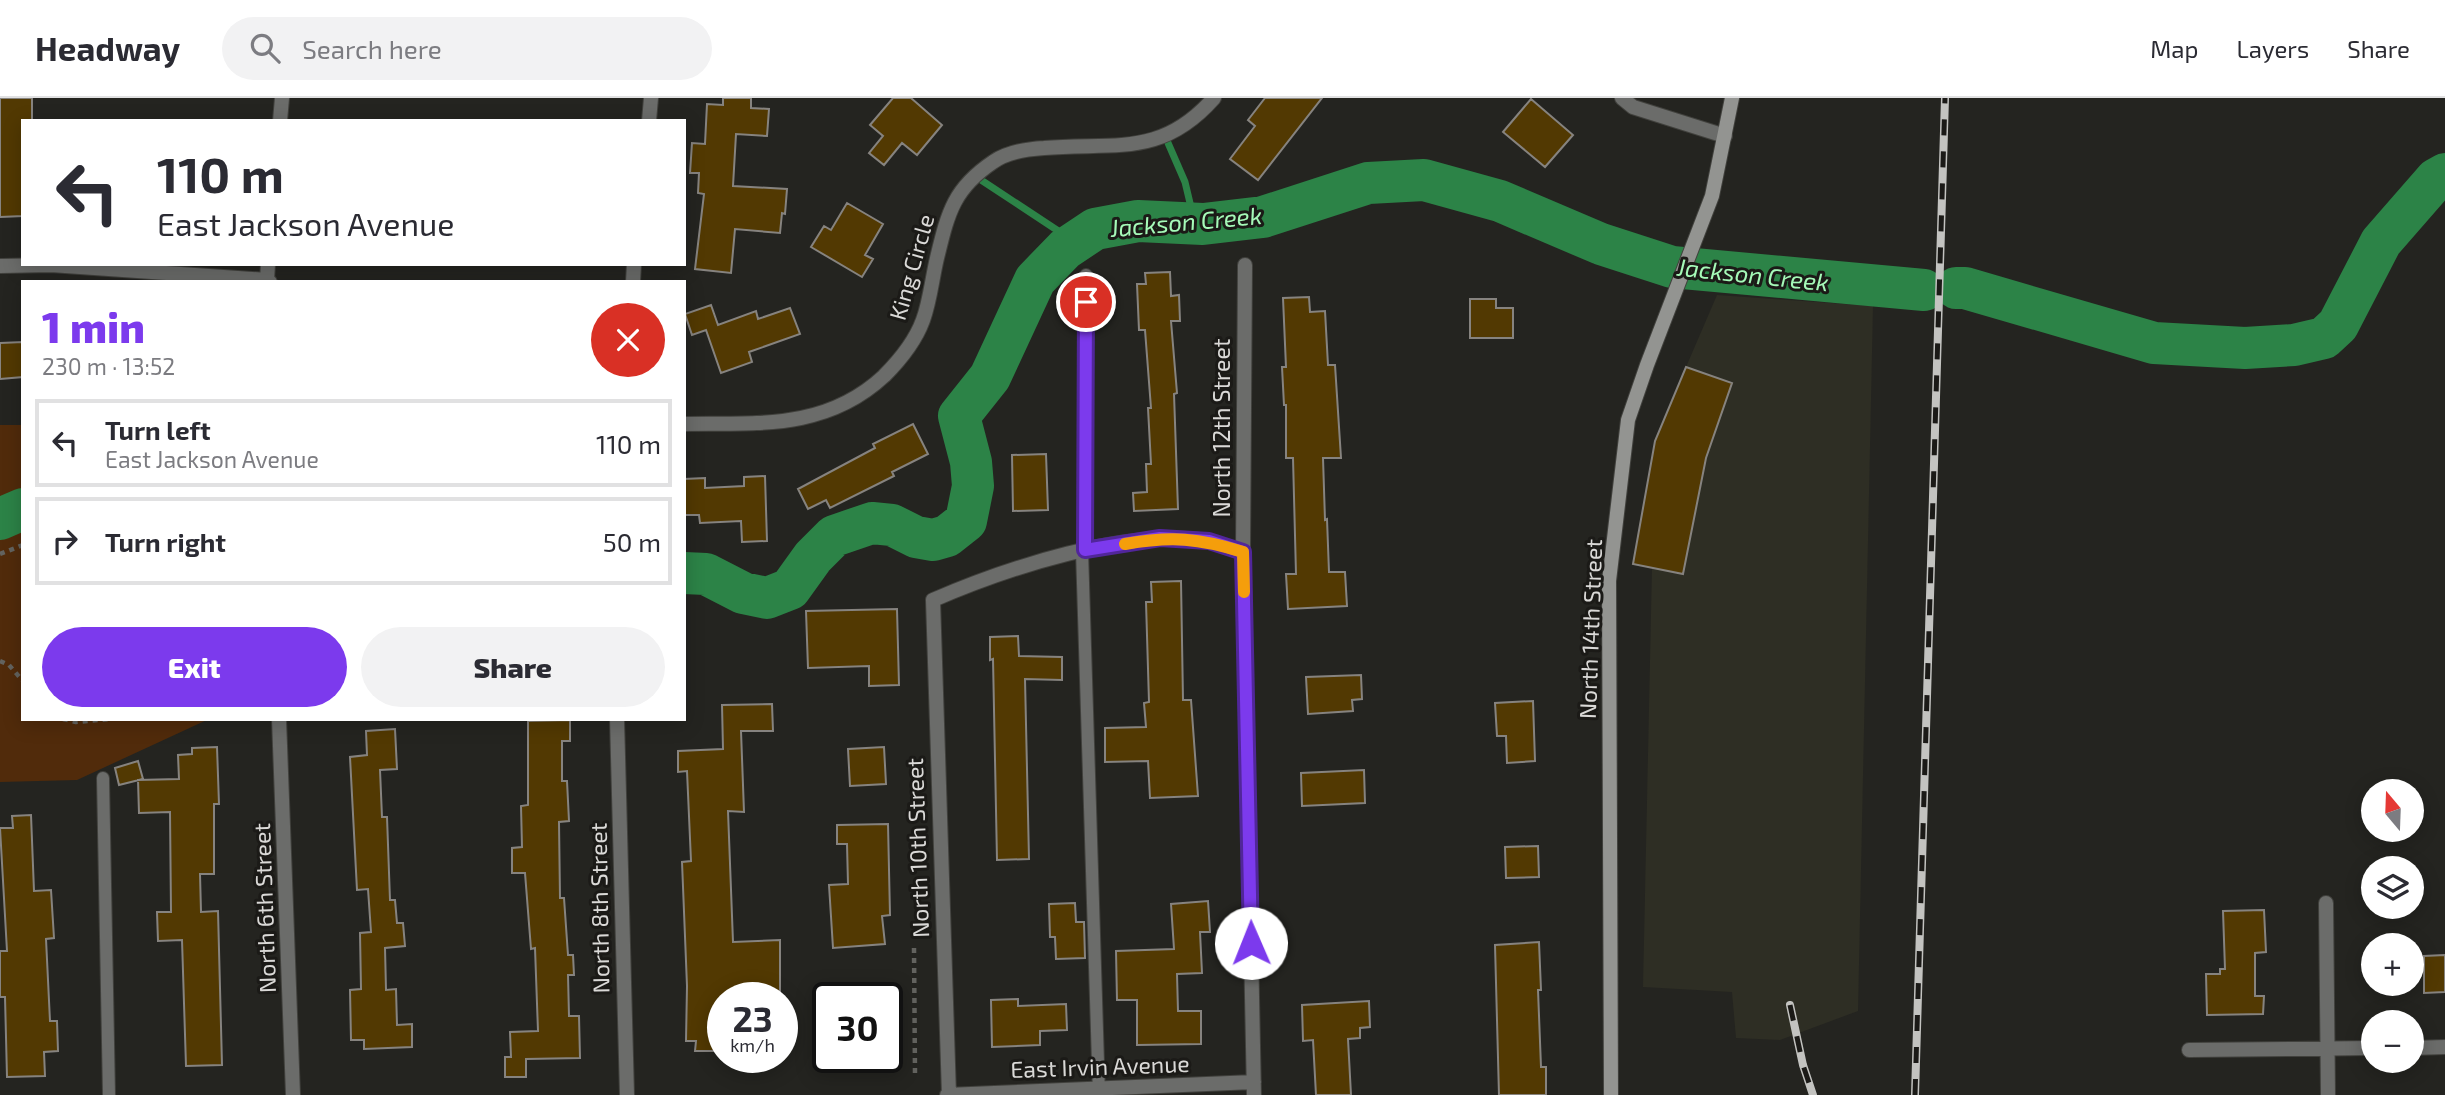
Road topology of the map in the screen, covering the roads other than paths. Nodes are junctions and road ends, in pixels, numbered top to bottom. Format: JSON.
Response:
{"nodes":[{"id":1,"x":282,"y":98,"type":"edge"},
{"id":2,"x":651,"y":98,"type":"edge"},
{"id":3,"x":1214,"y":98,"type":"edge"},
{"id":4,"x":1622,"y":98,"type":"edge"},
{"id":5,"x":1732,"y":98,"type":"edge"},
{"id":6,"x":280,"y":119,"type":"edge"},
{"id":7,"x":649,"y":119,"type":"edge"},
{"id":8,"x":1725,"y":136,"type":"junction"},
{"id":9,"x":1245,"y":265,"type":"dead end"},
{"id":10,"x":0,"y":266,"type":"edge"},
{"id":11,"x":21,"y":266,"type":"edge"},
{"id":12,"x":65,"y":266,"type":"edge"},
{"id":13,"x":1086,"y":275,"type":"dead end"},
{"id":14,"x":255,"y":280,"type":"edge"},
{"id":15,"x":686,"y":424,"type":"edge"},
{"id":16,"x":1084,"y":550,"type":"junction"},
{"id":17,"x":1243,"y":552,"type":"junction"},
{"id":18,"x":279,"y":721,"type":"edge"},
{"id":19,"x":617,"y":721,"type":"edge"},
{"id":20,"x":103,"y":778,"type":"dead end"},
{"id":21,"x":2326,"y":903,"type":"dead end"},
{"id":22,"x":2445,"y":1047,"type":"edge"},
{"id":23,"x":2328,"y":1048,"type":"junction"},
{"id":24,"x":2361,"y":1048,"type":"edge"},
{"id":25,"x":2424,"y":1048,"type":"edge"},
{"id":26,"x":2189,"y":1050,"type":"dead end"},
{"id":27,"x":1254,"y":1088,"type":"edge"},
{"id":28,"x":1099,"y":1092,"type":"edge"},
{"id":29,"x":109,"y":1095,"type":"edge"},
{"id":30,"x":293,"y":1095,"type":"edge"},
{"id":31,"x":626,"y":1095,"type":"edge"},
{"id":32,"x":948,"y":1095,"type":"edge"},
{"id":33,"x":1611,"y":1095,"type":"edge"},
{"id":34,"x":2328,"y":1095,"type":"edge"}],
"edges":[{"from":1,"to":6,"type":"street"},
{"from":2,"to":7,"type":"street"},
{"from":3,"to":15,"type":"street","name":"King Circle"},
{"from":4,"to":8,"type":"street"},
{"from":5,"to":8,"type":"street","name":"North 14th Street"},
{"from":8,"to":33,"type":"street","name":"North 14th Street"},
{"from":9,"to":17,"type":"street","name":"North 12th Street"},
{"from":10,"to":11,"type":"street"},
{"from":12,"to":14,"type":"street"},
{"from":13,"to":16,"type":"lane"},
{"from":16,"to":17,"type":"street"},
{"from":16,"to":28,"type":"lane"},
{"from":16,"to":32,"type":"street","name":"North 10th Street"},
{"from":17,"to":27,"type":"street","name":"North 12th Street"},
{"from":18,"to":30,"type":"street","name":"North 6th Street"},
{"from":19,"to":31,"type":"street","name":"North 8th Street"},
{"from":20,"to":29,"type":"lane"},
{"from":21,"to":23,"type":"street"},
{"from":22,"to":25,"type":"street"},
{"from":23,"to":24,"type":"street"},
{"from":23,"to":26,"type":"street"},
{"from":23,"to":34,"type":"street"},
{"from":27,"to":28,"type":"street","name":"East Irvin Avenue"},
{"from":28,"to":32,"type":"street","name":"East Irvin Avenue"}]}
